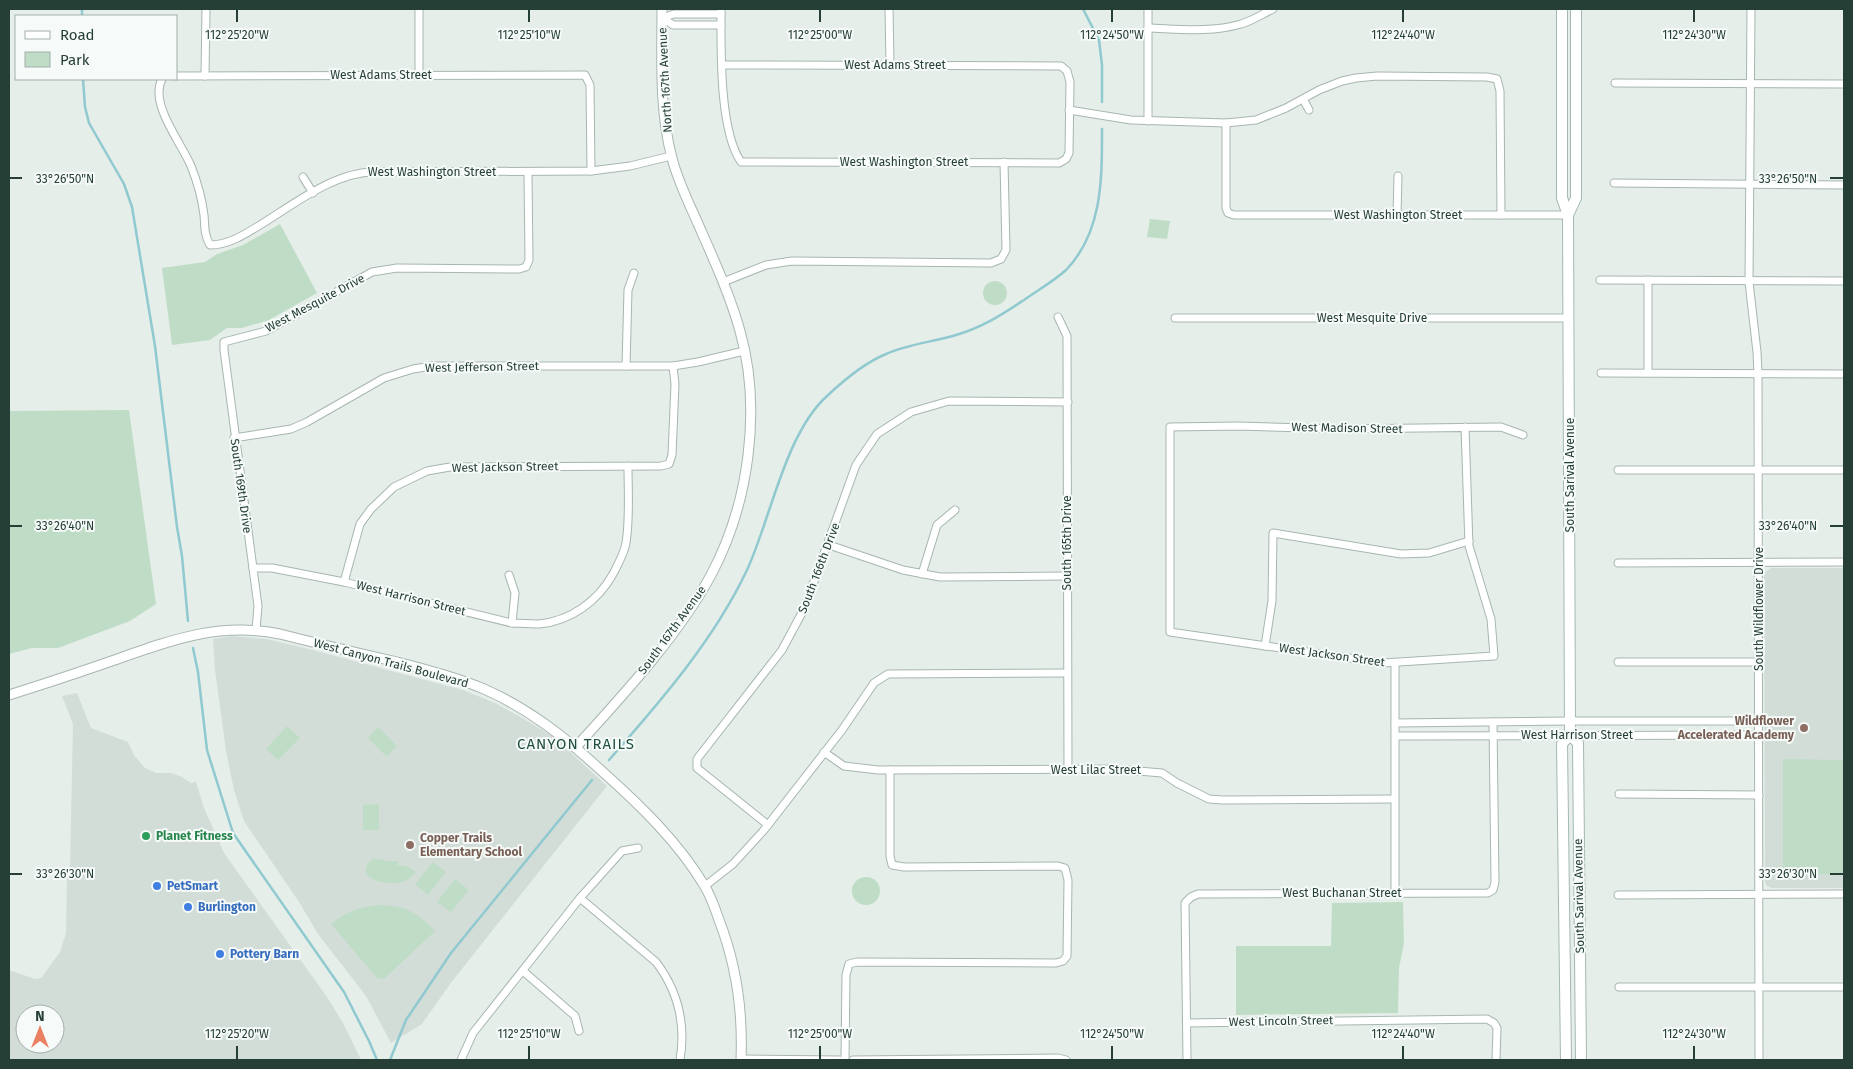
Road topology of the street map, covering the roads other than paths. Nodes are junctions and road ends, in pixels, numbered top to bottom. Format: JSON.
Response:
{"nodes":[{"id":1,"x":206,"y":9,"type":"edge"},
{"id":2,"x":419,"y":9,"type":"edge"},
{"id":3,"x":889,"y":9,"type":"edge"},
{"id":4,"x":1148,"y":9,"type":"edge"},
{"id":5,"x":1273,"y":9,"type":"edge"},
{"id":6,"x":1562,"y":9,"type":"edge"},
{"id":7,"x":1576,"y":9,"type":"edge"},
{"id":8,"x":1751,"y":9,"type":"edge"},
{"id":9,"x":721,"y":11,"type":"edge"},
{"id":10,"x":662,"y":13,"type":"edge"},
{"id":11,"x":721,"y":24,"type":"junction"},
{"id":12,"x":1148,"y":28,"type":"junction"},
{"id":13,"x":722,"y":65,"type":"junction"},
{"id":14,"x":890,"y":65,"type":"junction"},
{"id":15,"x":419,"y":75,"type":"junction"},
{"id":16,"x":178,"y":76,"type":"edge"},
{"id":17,"x":205,"y":76,"type":"junction"},
{"id":18,"x":161,"y":80,"type":"edge"},
{"id":19,"x":1615,"y":83,"type":"dead end"},
{"id":20,"x":1750,"y":84,"type":"junction"},
{"id":21,"x":1844,"y":84,"type":"edge"},
{"id":22,"x":1303,"y":99,"type":"junction"},
{"id":23,"x":1069,"y":110,"type":"junction"},
{"id":24,"x":1309,"y":110,"type":"dead end"},
{"id":25,"x":1148,"y":121,"type":"junction"},
{"id":26,"x":1226,"y":122,"type":"junction"},
{"id":27,"x":671,"y":156,"type":"junction"},
{"id":28,"x":1004,"y":162,"type":"junction"},
{"id":29,"x":591,"y":171,"type":"junction"},
{"id":30,"x":528,"y":172,"type":"junction"},
{"id":31,"x":1398,"y":176,"type":"dead end"},
{"id":32,"x":303,"y":177,"type":"dead end"},
{"id":33,"x":678,"y":180,"type":"joint"},
{"id":34,"x":1614,"y":183,"type":"dead end"},
{"id":35,"x":1749,"y":184,"type":"junction"},
{"id":36,"x":1844,"y":185,"type":"edge"},
{"id":37,"x":313,"y":194,"type":"junction"},
{"id":38,"x":1397,"y":215,"type":"junction"},
{"id":39,"x":1501,"y":215,"type":"junction"},
{"id":40,"x":1568,"y":215,"type":"junction"},
{"id":41,"x":634,"y":273,"type":"dead end"},
{"id":42,"x":1600,"y":280,"type":"dead end"},
{"id":43,"x":1648,"y":280,"type":"junction"},
{"id":44,"x":1844,"y":281,"type":"edge"},
{"id":45,"x":723,"y":282,"type":"junction"},
{"id":46,"x":1749,"y":282,"type":"junction"},
{"id":47,"x":1058,"y":317,"type":"dead end"},
{"id":48,"x":1175,"y":318,"type":"dead end"},
{"id":49,"x":1569,"y":318,"type":"junction"},
{"id":50,"x":224,"y":342,"type":"joint"},
{"id":51,"x":744,"y":351,"type":"junction"},
{"id":52,"x":626,"y":366,"type":"junction"},
{"id":53,"x":673,"y":366,"type":"junction"},
{"id":54,"x":1601,"y":373,"type":"dead end"},
{"id":55,"x":1648,"y":373,"type":"junction"},
{"id":56,"x":1758,"y":374,"type":"junction"},
{"id":57,"x":1844,"y":374,"type":"edge"},
{"id":58,"x":1068,"y":402,"type":"junction"},
{"id":59,"x":1465,"y":427,"type":"junction"},
{"id":60,"x":1523,"y":435,"type":"dead end"},
{"id":61,"x":234,"y":438,"type":"junction"},
{"id":62,"x":628,"y":466,"type":"junction"},
{"id":63,"x":1618,"y":470,"type":"dead end"},
{"id":64,"x":1759,"y":470,"type":"junction"},
{"id":65,"x":1844,"y":470,"type":"edge"},
{"id":66,"x":955,"y":510,"type":"dead end"},
{"id":67,"x":1469,"y":541,"type":"junction"},
{"id":68,"x":829,"y":545,"type":"junction"},
{"id":69,"x":1618,"y":562,"type":"dead end"},
{"id":70,"x":1759,"y":562,"type":"junction"},
{"id":71,"x":1844,"y":562,"type":"edge"},
{"id":72,"x":252,"y":568,"type":"junction"},
{"id":73,"x":509,"y":574,"type":"dead end"},
{"id":74,"x":922,"y":574,"type":"junction"},
{"id":75,"x":1067,"y":576,"type":"junction"},
{"id":76,"x":344,"y":582,"type":"junction"},
{"id":77,"x":512,"y":623,"type":"junction"},
{"id":78,"x":256,"y":630,"type":"junction"},
{"id":79,"x":1170,"y":632,"type":"joint"},
{"id":80,"x":1265,"y":646,"type":"junction"},
{"id":81,"x":1618,"y":662,"type":"dead end"},
{"id":82,"x":1760,"y":662,"type":"junction"},
{"id":83,"x":1395,"y":663,"type":"junction"},
{"id":84,"x":1067,"y":673,"type":"junction"},
{"id":85,"x":9,"y":695,"type":"edge"},
{"id":86,"x":1570,"y":721,"type":"junction"},
{"id":87,"x":1760,"y":721,"type":"junction"},
{"id":88,"x":1494,"y":722,"type":"junction"},
{"id":89,"x":1395,"y":723,"type":"junction"},
{"id":90,"x":1570,"y":735,"type":"junction"},
{"id":91,"x":1760,"y":735,"type":"junction"},
{"id":92,"x":1395,"y":736,"type":"junction"},
{"id":93,"x":1494,"y":736,"type":"junction"},
{"id":94,"x":576,"y":747,"type":"junction"},
{"id":95,"x":824,"y":752,"type":"junction"},
{"id":96,"x":890,"y":770,"type":"junction"},
{"id":97,"x":1068,"y":770,"type":"junction"},
{"id":98,"x":1619,"y":794,"type":"dead end"},
{"id":99,"x":1760,"y":795,"type":"junction"},
{"id":100,"x":1394,"y":799,"type":"junction"},
{"id":101,"x":768,"y":824,"type":"junction"},
{"id":102,"x":638,"y":848,"type":"dead end"},
{"id":103,"x":705,"y":886,"type":"junction"},
{"id":104,"x":1395,"y":893,"type":"junction"},
{"id":105,"x":1759,"y":894,"type":"junction"},
{"id":106,"x":1844,"y":894,"type":"edge"},
{"id":107,"x":1618,"y":895,"type":"dead end"},
{"id":108,"x":580,"y":898,"type":"junction"},
{"id":109,"x":523,"y":971,"type":"junction"},
{"id":110,"x":1619,"y":987,"type":"dead end"},
{"id":111,"x":1759,"y":987,"type":"junction"},
{"id":112,"x":1844,"y":987,"type":"edge"},
{"id":113,"x":1187,"y":1022,"type":"junction"},
{"id":114,"x":579,"y":1031,"type":"dead end"},
{"id":115,"x":461,"y":1060,"type":"edge"},
{"id":116,"x":680,"y":1060,"type":"edge"},
{"id":117,"x":741,"y":1060,"type":"edge"},
{"id":118,"x":840,"y":1060,"type":"edge"},
{"id":119,"x":845,"y":1060,"type":"edge"},
{"id":120,"x":853,"y":1060,"type":"edge"},
{"id":121,"x":1066,"y":1060,"type":"edge"},
{"id":122,"x":1187,"y":1060,"type":"edge"},
{"id":123,"x":1496,"y":1060,"type":"edge"},
{"id":124,"x":1566,"y":1060,"type":"edge"},
{"id":125,"x":1581,"y":1060,"type":"edge"},
{"id":126,"x":1759,"y":1060,"type":"edge"}],
"edges":[{"from":1,"to":17,"type":"street"},
{"from":2,"to":15,"type":"street"},
{"from":3,"to":14,"type":"street"},
{"from":4,"to":12,"type":"street"},
{"from":5,"to":12,"type":"street"},
{"from":6,"to":40,"type":"main road","name":"South Sarival Avenue"},
{"from":7,"to":40,"type":"main road","name":"South Sarival Avenue"},
{"from":8,"to":20,"type":"street","name":"South Wildflower Drive"},
{"from":9,"to":10,"type":"street"},
{"from":9,"to":11,"type":"street"},
{"from":10,"to":11,"type":"street"},
{"from":10,"to":27,"type":"street","name":"North 167th Avenue"},
{"from":11,"to":13,"type":"street"},
{"from":12,"to":25,"type":"street"},
{"from":13,"to":14,"type":"street","name":"West Adams Street"},
{"from":13,"to":28,"type":"street","name":"West Washington Street"},
{"from":14,"to":23,"type":"street","name":"West Adams Street"},
{"from":15,"to":17,"type":"street","name":"West Adams Street"},
{"from":15,"to":29,"type":"street","name":"West Adams Street"},
{"from":16,"to":17,"type":"street","name":"West Adams Street"},
{"from":18,"to":37,"type":"street","name":"West Washington Street"},
{"from":19,"to":20,"type":"street"},
{"from":20,"to":21,"type":"street"},
{"from":20,"to":35,"type":"street","name":"South Wildflower Drive"},
{"from":22,"to":24,"type":"street"},
{"from":22,"to":26,"type":"street"},
{"from":22,"to":39,"type":"street"},
{"from":23,"to":25,"type":"street"},
{"from":23,"to":28,"type":"street","name":"West Washington Street"},
{"from":25,"to":26,"type":"street"},
{"from":26,"to":38,"type":"street","name":"West Washington Street"},
{"from":27,"to":29,"type":"street","name":"West Washington Street"},
{"from":27,"to":33,"type":"street","name":"North 167th Avenue"},
{"from":28,"to":45,"type":"street"},
{"from":29,"to":30,"type":"street","name":"West Washington Street"},
{"from":30,"to":37,"type":"street","name":"West Washington Street"},
{"from":30,"to":50,"type":"street","name":"West Mesquite Drive"},
{"from":31,"to":38,"type":"street"},
{"from":32,"to":37,"type":"street"},
{"from":33,"to":45,"type":"street","name":"South 167th Avenue"},
{"from":34,"to":35,"type":"street"},
{"from":35,"to":36,"type":"street"},
{"from":35,"to":46,"type":"street","name":"South Wildflower Drive"},
{"from":38,"to":39,"type":"street","name":"West Washington Street"},
{"from":39,"to":40,"type":"street","name":"West Washington Street"},
{"from":40,"to":49,"type":"main road","name":"South Sarival Avenue"},
{"from":41,"to":52,"type":"street"},
{"from":42,"to":43,"type":"street"},
{"from":43,"to":46,"type":"street"},
{"from":43,"to":55,"type":"street"},
{"from":44,"to":46,"type":"street"},
{"from":45,"to":51,"type":"street","name":"South 167th Avenue"},
{"from":46,"to":56,"type":"street","name":"South Wildflower Drive"},
{"from":47,"to":58,"type":"street","name":"South 165th Drive"},
{"from":48,"to":49,"type":"street","name":"West Mesquite Drive"},
{"from":49,"to":86,"type":"main road","name":"South Sarival Avenue"},
{"from":50,"to":61,"type":"street","name":"South 169th Drive"},
{"from":51,"to":53,"type":"street","name":"West Jefferson Street"},
{"from":51,"to":94,"type":"street","name":"South 167th Avenue"},
{"from":52,"to":53,"type":"street","name":"West Jefferson Street"},
{"from":52,"to":61,"type":"street","name":"West Jefferson Street"},
{"from":53,"to":62,"type":"street","name":"West Jackson Street"},
{"from":54,"to":55,"type":"street"},
{"from":55,"to":56,"type":"street"},
{"from":56,"to":57,"type":"street"},
{"from":56,"to":64,"type":"street","name":"South Wildflower Drive"},
{"from":58,"to":68,"type":"street","name":"South 166th Drive"},
{"from":58,"to":75,"type":"street","name":"South 165th Drive"},
{"from":59,"to":60,"type":"street","name":"West Madison Street"},
{"from":59,"to":67,"type":"street"},
{"from":59,"to":79,"type":"street","name":"West Madison Street"},
{"from":61,"to":72,"type":"street","name":"South 169th Drive"},
{"from":62,"to":76,"type":"street","name":"West Jackson Street"},
{"from":62,"to":77,"type":"street","name":"West Harrison Street"},
{"from":63,"to":64,"type":"street"},
{"from":64,"to":65,"type":"street"},
{"from":64,"to":70,"type":"street","name":"South Wildflower Drive"},
{"from":66,"to":74,"type":"street"},
{"from":67,"to":80,"type":"street"},
{"from":67,"to":83,"type":"street","name":"West Jackson Street"},
{"from":68,"to":74,"type":"street"},
{"from":68,"to":101,"type":"street","name":"South 166th Drive"},
{"from":69,"to":70,"type":"street"},
{"from":70,"to":71,"type":"street"},
{"from":70,"to":82,"type":"street","name":"South Wildflower Drive"},
{"from":72,"to":76,"type":"street","name":"West Harrison Street"},
{"from":72,"to":78,"type":"street","name":"South 169th Drive"},
{"from":73,"to":77,"type":"street"},
{"from":74,"to":75,"type":"street"},
{"from":75,"to":84,"type":"street","name":"South 165th Drive"},
{"from":76,"to":77,"type":"street","name":"West Harrison Street"},
{"from":78,"to":85,"type":"street","name":"West Canyon Trails Boulevard"},
{"from":78,"to":94,"type":"street","name":"West Canyon Trails Boulevard"},
{"from":79,"to":80,"type":"street","name":"West Jackson Street"},
{"from":80,"to":83,"type":"street","name":"West Jackson Street"},
{"from":81,"to":82,"type":"street"},
{"from":82,"to":87,"type":"street","name":"South Wildflower Drive"},
{"from":83,"to":89,"type":"street"},
{"from":84,"to":95,"type":"street"},
{"from":84,"to":97,"type":"street","name":"South 165th Drive"},
{"from":86,"to":87,"type":"street","name":"West Harrison Street"},
{"from":86,"to":88,"type":"street","name":"West Harrison Street"},
{"from":86,"to":90,"type":"main road","name":"South Sarival Avenue"},
{"from":87,"to":91,"type":"street","name":"South Wildflower Drive"},
{"from":88,"to":89,"type":"street","name":"West Harrison Street"},
{"from":88,"to":93,"type":"street"},
{"from":89,"to":92,"type":"street"},
{"from":90,"to":91,"type":"street","name":"West Harrison Street"},
{"from":90,"to":93,"type":"street","name":"West Harrison Street"},
{"from":90,"to":124,"type":"main road","name":"South Sarival Avenue"},
{"from":90,"to":125,"type":"main road","name":"South Sarival Avenue"},
{"from":91,"to":99,"type":"street","name":"South Wildflower Drive"},
{"from":92,"to":93,"type":"street","name":"West Harrison Street"},
{"from":92,"to":100,"type":"street"},
{"from":93,"to":104,"type":"street","name":"West Buchanan Street"},
{"from":94,"to":103,"type":"street","name":"West Canyon Trails Boulevard"},
{"from":95,"to":96,"type":"street","name":"West Lilac Street"},
{"from":95,"to":101,"type":"street"},
{"from":96,"to":97,"type":"street","name":"West Lilac Street"},
{"from":96,"to":119,"type":"street"},
{"from":97,"to":100,"type":"street","name":"West Lilac Street"},
{"from":98,"to":99,"type":"street"},
{"from":99,"to":105,"type":"street","name":"South Wildflower Drive"},
{"from":100,"to":104,"type":"street"},
{"from":101,"to":103,"type":"street"},
{"from":102,"to":108,"type":"street"},
{"from":103,"to":117,"type":"street","name":"West Canyon Trails Boulevard"},
{"from":104,"to":113,"type":"street","name":"West Buchanan Street"},
{"from":105,"to":106,"type":"street"},
{"from":105,"to":107,"type":"street"},
{"from":105,"to":111,"type":"street","name":"South Wildflower Drive"},
{"from":108,"to":109,"type":"street"},
{"from":108,"to":116,"type":"street"},
{"from":109,"to":114,"type":"street"},
{"from":109,"to":115,"type":"street"},
{"from":110,"to":111,"type":"street"},
{"from":111,"to":112,"type":"street"},
{"from":111,"to":126,"type":"street","name":"South Wildflower Drive"},
{"from":113,"to":122,"type":"street"},
{"from":113,"to":123,"type":"street","name":"West Lincoln Street"},
{"from":117,"to":118,"type":"street"},
{"from":120,"to":121,"type":"street"}]}
